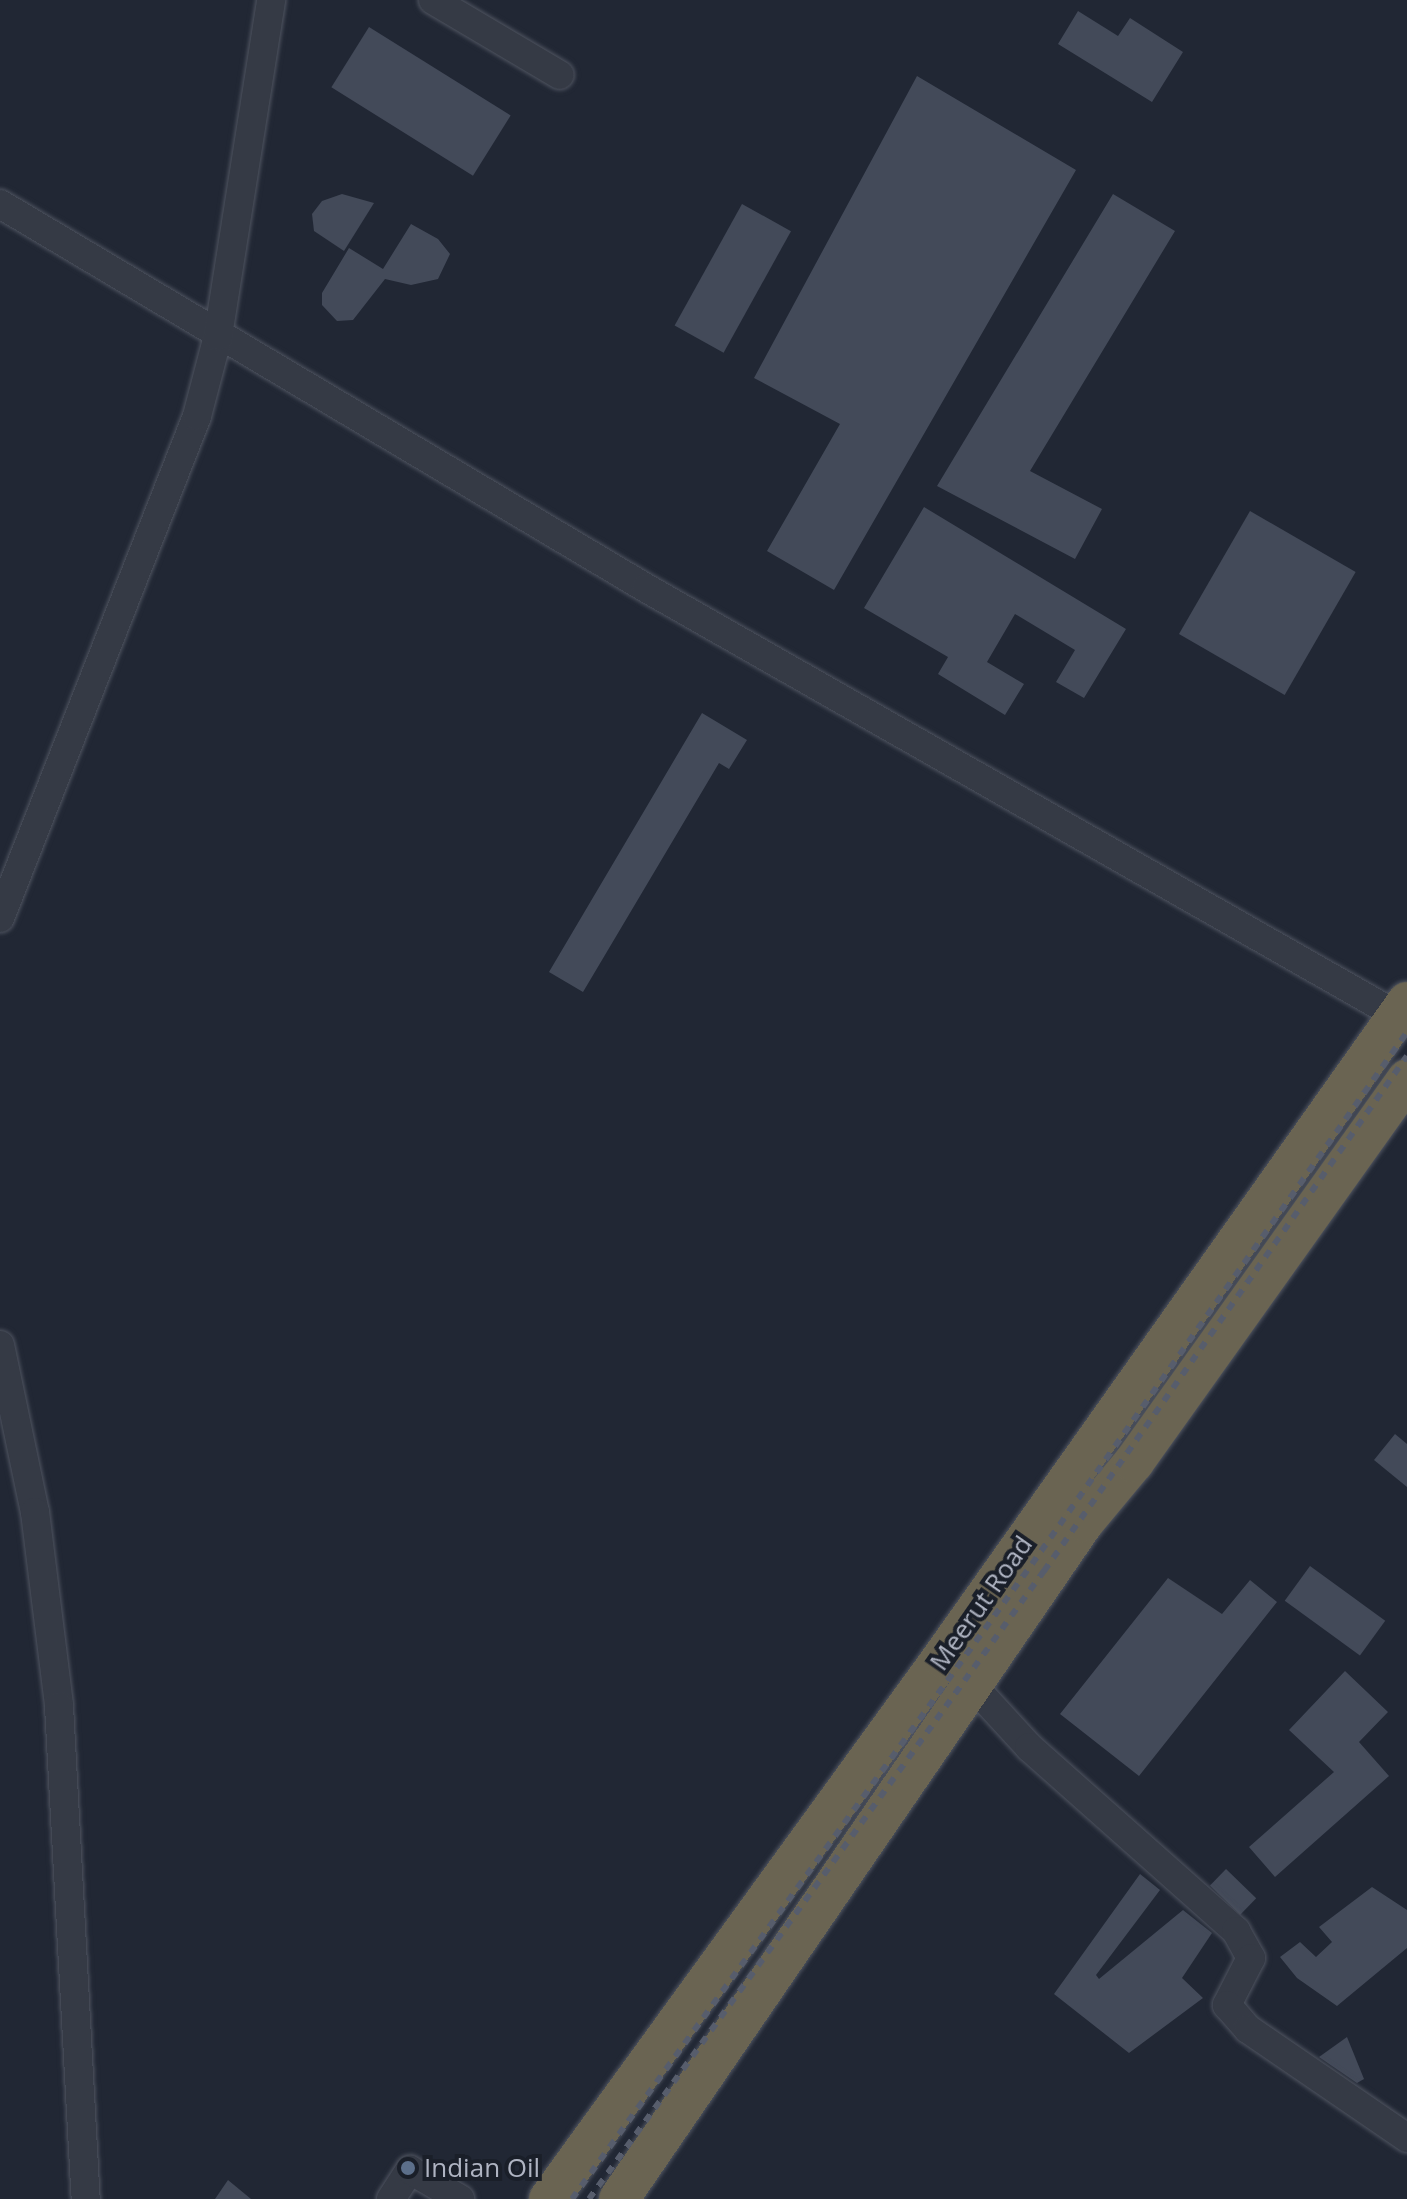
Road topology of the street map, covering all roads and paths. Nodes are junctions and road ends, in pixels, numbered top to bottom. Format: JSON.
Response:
{"nodes":[{"id":1,"x":271,"y":0,"type":"edge"},
{"id":2,"x":433,"y":0,"type":"edge"},
{"id":3,"x":560,"y":75,"type":"dead end"},
{"id":4,"x":0,"y":204,"type":"edge"},
{"id":5,"x":218,"y":336,"type":"junction"},
{"id":6,"x":0,"y":918,"type":"edge"},
{"id":7,"x":1404,"y":1013,"type":"edge"},
{"id":8,"x":1407,"y":1079,"type":"edge"},
{"id":9,"x":0,"y":1345,"type":"edge"},
{"id":10,"x":975,"y":1688,"type":"junction"},
{"id":11,"x":1407,"y":2138,"type":"edge"},
{"id":12,"x":86,"y":2199,"type":"edge"},
{"id":13,"x":391,"y":2199,"type":"edge"},
{"id":14,"x":460,"y":2199,"type":"edge"},
{"id":15,"x":549,"y":2199,"type":"edge"},
{"id":16,"x":619,"y":2199,"type":"edge"}],
"edges":[{"from":1,"to":5,"type":"street"},
{"from":2,"to":3,"type":"street"},
{"from":4,"to":5,"type":"street"},
{"from":5,"to":6,"type":"street"},
{"from":5,"to":7,"type":"street"},
{"from":7,"to":15,"type":"highway","name":"Meerut Road"},
{"from":8,"to":10,"type":"highway","name":"Meerut Road"},
{"from":9,"to":12,"type":"street"},
{"from":10,"to":11,"type":"street"},
{"from":10,"to":16,"type":"highway","name":"Meerut Road"},
{"from":13,"to":14,"type":"street"}]}
